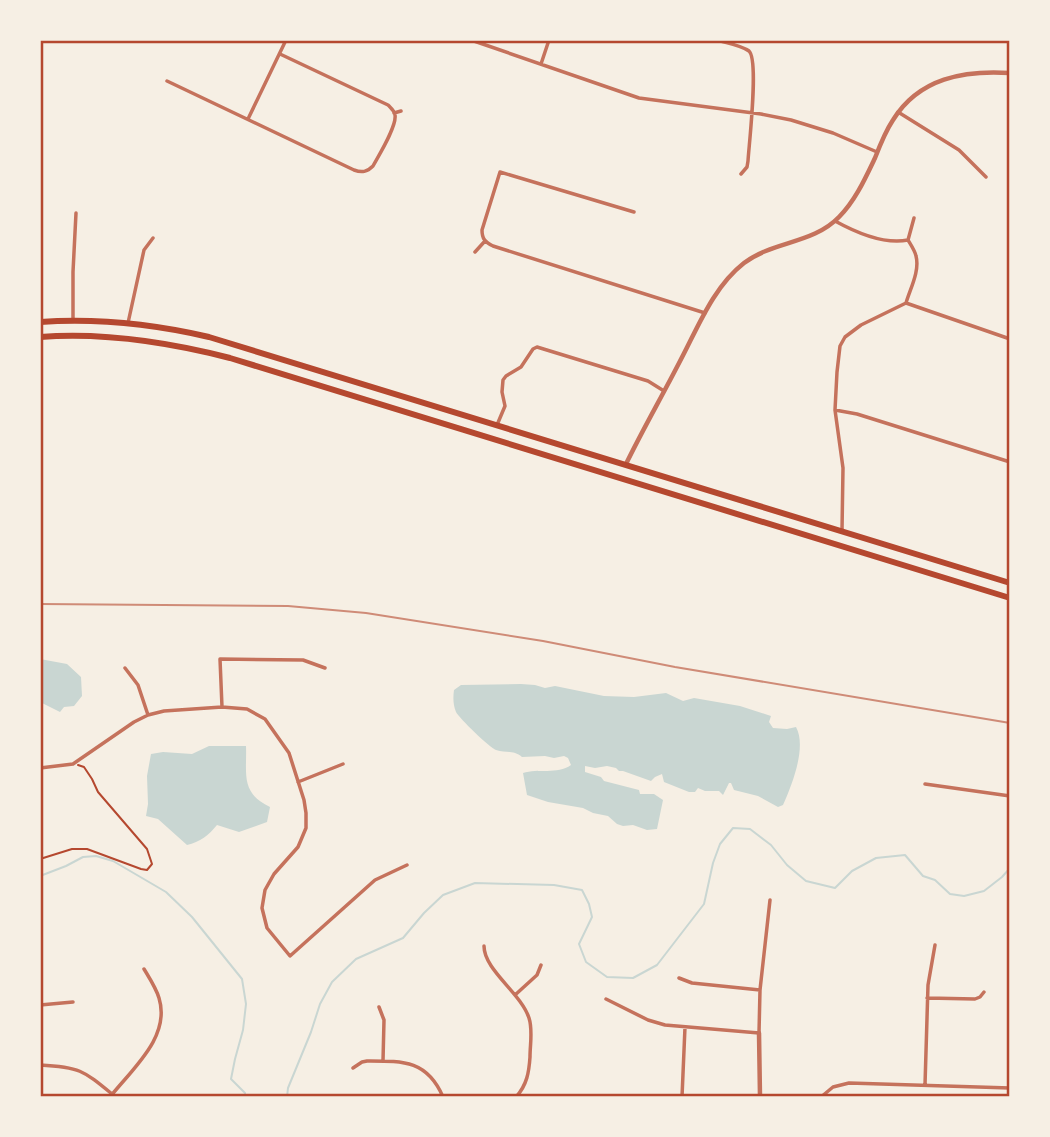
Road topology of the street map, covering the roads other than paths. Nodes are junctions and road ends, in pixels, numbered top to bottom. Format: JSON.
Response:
{"nodes":[{"id":1,"x":286,"y":40,"type":"edge"},
{"id":2,"x":471,"y":40,"type":"edge"},
{"id":3,"x":549,"y":40,"type":"edge"},
{"id":4,"x":717,"y":40,"type":"edge"},
{"id":5,"x":280,"y":54,"type":"junction"},
{"id":6,"x":541,"y":64,"type":"junction"},
{"id":7,"x":1010,"y":73,"type":"edge"},
{"id":8,"x":167,"y":80,"type":"dead end"},
{"id":9,"x":401,"y":111,"type":"dead end"},
{"id":10,"x":898,"y":112,"type":"junction"},
{"id":11,"x":394,"y":113,"type":"junction"},
{"id":12,"x":752,"y":113,"type":"junction"},
{"id":13,"x":248,"y":119,"type":"junction"},
{"id":14,"x":877,"y":152,"type":"junction"},
{"id":15,"x":366,"y":172,"type":"junction"},
{"id":16,"x":741,"y":174,"type":"dead end"},
{"id":17,"x":986,"y":177,"type":"dead end"},
{"id":18,"x":368,"y":178,"type":"dead end"},
{"id":19,"x":634,"y":212,"type":"dead end"},
{"id":20,"x":76,"y":213,"type":"dead end"},
{"id":21,"x":914,"y":218,"type":"dead end"},
{"id":22,"x":835,"y":221,"type":"junction"},
{"id":23,"x":153,"y":238,"type":"dead end"},
{"id":24,"x":908,"y":240,"type":"junction"},
{"id":25,"x":485,"y":241,"type":"junction"},
{"id":26,"x":475,"y":252,"type":"dead end"},
{"id":27,"x":906,"y":303,"type":"junction"},
{"id":28,"x":705,"y":313,"type":"junction"},
{"id":29,"x":55,"y":321,"type":"junction"},
{"id":30,"x":73,"y":321,"type":"junction"},
{"id":31,"x":40,"y":322,"type":"edge"},
{"id":32,"x":128,"y":323,"type":"junction"},
{"id":33,"x":52,"y":336,"type":"junction"},
{"id":34,"x":40,"y":337,"type":"edge"},
{"id":35,"x":126,"y":338,"type":"junction"},
{"id":36,"x":211,"y":338,"type":"junction"},
{"id":37,"x":1010,"y":339,"type":"edge"},
{"id":38,"x":206,"y":352,"type":"junction"},
{"id":39,"x":278,"y":357,"type":"junction"},
{"id":40,"x":275,"y":373,"type":"junction"},
{"id":41,"x":387,"y":391,"type":"junction"},
{"id":42,"x":664,"y":391,"type":"junction"},
{"id":43,"x":382,"y":405,"type":"junction"},
{"id":44,"x":835,"y":410,"type":"junction"},
{"id":45,"x":474,"y":418,"type":"junction"},
{"id":46,"x":497,"y":425,"type":"junction"},
{"id":47,"x":471,"y":432,"type":"junction"},
{"id":48,"x":1010,"y":462,"type":"edge"},
{"id":49,"x":626,"y":464,"type":"junction"},
{"id":50,"x":617,"y":477,"type":"junction"},
{"id":51,"x":697,"y":486,"type":"junction"},
{"id":52,"x":692,"y":500,"type":"junction"},
{"id":53,"x":766,"y":508,"type":"junction"},
{"id":54,"x":762,"y":522,"type":"junction"},
{"id":55,"x":842,"y":531,"type":"junction"},
{"id":56,"x":841,"y":546,"type":"junction"},
{"id":57,"x":898,"y":548,"type":"junction"},
{"id":58,"x":892,"y":562,"type":"junction"},
{"id":59,"x":979,"y":573,"type":"junction"},
{"id":60,"x":1010,"y":583,"type":"edge"},
{"id":61,"x":975,"y":587,"type":"junction"},
{"id":62,"x":1010,"y":598,"type":"edge"},
{"id":63,"x":125,"y":668,"type":"dead end"},
{"id":64,"x":325,"y":668,"type":"dead end"},
{"id":65,"x":222,"y":707,"type":"junction"},
{"id":66,"x":148,"y":715,"type":"junction"},
{"id":67,"x":343,"y":764,"type":"dead end"},
{"id":68,"x":40,"y":768,"type":"edge"},
{"id":69,"x":298,"y":782,"type":"junction"},
{"id":70,"x":925,"y":784,"type":"dead end"},
{"id":71,"x":1010,"y":796,"type":"edge"},
{"id":72,"x":407,"y":865,"type":"dead end"},
{"id":73,"x":770,"y":900,"type":"dead end"},
{"id":74,"x":935,"y":945,"type":"dead end"},
{"id":75,"x":484,"y":946,"type":"dead end"},
{"id":76,"x":541,"y":965,"type":"dead end"},
{"id":77,"x":144,"y":969,"type":"dead end"},
{"id":78,"x":679,"y":978,"type":"dead end"},
{"id":79,"x":760,"y":989,"type":"junction"},
{"id":80,"x":984,"y":992,"type":"dead end"},
{"id":81,"x":515,"y":995,"type":"junction"},
{"id":82,"x":606,"y":999,"type":"dead end"},
{"id":83,"x":927,"y":999,"type":"junction"},
{"id":84,"x":73,"y":1002,"type":"dead end"},
{"id":85,"x":40,"y":1005,"type":"edge"},
{"id":86,"x":379,"y":1007,"type":"dead end"},
{"id":87,"x":685,"y":1027,"type":"junction"},
{"id":88,"x":759,"y":1032,"type":"junction"},
{"id":89,"x":383,"y":1061,"type":"junction"},
{"id":90,"x":40,"y":1065,"type":"edge"},
{"id":91,"x":353,"y":1068,"type":"dead end"},
{"id":92,"x":925,"y":1085,"type":"junction"},
{"id":93,"x":1010,"y":1088,"type":"edge"},
{"id":94,"x":111,"y":1096,"type":"edge"},
{"id":95,"x":443,"y":1097,"type":"edge"},
{"id":96,"x":516,"y":1097,"type":"edge"},
{"id":97,"x":682,"y":1097,"type":"edge"},
{"id":98,"x":760,"y":1097,"type":"edge"},
{"id":99,"x":821,"y":1097,"type":"edge"}],
"edges":[{"from":1,"to":5,"type":"street"},
{"from":2,"to":6,"type":"street"},
{"from":3,"to":6,"type":"street"},
{"from":4,"to":12,"type":"street"},
{"from":5,"to":11,"type":"street"},
{"from":5,"to":13,"type":"street"},
{"from":6,"to":12,"type":"street"},
{"from":7,"to":10,"type":"street"},
{"from":8,"to":13,"type":"street"},
{"from":9,"to":11,"type":"street"},
{"from":10,"to":14,"type":"street"},
{"from":10,"to":17,"type":"street"},
{"from":11,"to":15,"type":"street"},
{"from":12,"to":14,"type":"street"},
{"from":12,"to":16,"type":"street"},
{"from":13,"to":15,"type":"street"},
{"from":14,"to":22,"type":"street"},
{"from":15,"to":18,"type":"street"},
{"from":19,"to":25,"type":"street"},
{"from":20,"to":30,"type":"street"},
{"from":21,"to":24,"type":"street"},
{"from":22,"to":24,"type":"street"},
{"from":22,"to":28,"type":"street"},
{"from":23,"to":32,"type":"street"},
{"from":24,"to":27,"type":"street"},
{"from":25,"to":26,"type":"street"},
{"from":25,"to":28,"type":"street"},
{"from":27,"to":37,"type":"street"},
{"from":27,"to":44,"type":"street"},
{"from":28,"to":42,"type":"street"},
{"from":29,"to":30,"type":"main road"},
{"from":29,"to":31,"type":"main road"},
{"from":29,"to":33,"type":"main road"},
{"from":30,"to":32,"type":"main road"},
{"from":32,"to":35,"type":"main road"},
{"from":32,"to":36,"type":"main road"},
{"from":33,"to":34,"type":"main road"},
{"from":33,"to":35,"type":"main road"},
{"from":35,"to":38,"type":"main road"},
{"from":36,"to":38,"type":"main road"},
{"from":36,"to":39,"type":"main road"},
{"from":38,"to":40,"type":"main road"},
{"from":39,"to":40,"type":"main road"},
{"from":39,"to":41,"type":"main road"},
{"from":40,"to":43,"type":"main road"},
{"from":41,"to":43,"type":"main road"},
{"from":41,"to":45,"type":"main road"},
{"from":42,"to":46,"type":"street"},
{"from":42,"to":49,"type":"street"},
{"from":43,"to":47,"type":"main road"},
{"from":44,"to":48,"type":"street"},
{"from":44,"to":55,"type":"street"},
{"from":45,"to":46,"type":"main road"},
{"from":45,"to":47,"type":"main road"},
{"from":46,"to":49,"type":"main road"},
{"from":47,"to":50,"type":"main road"},
{"from":49,"to":50,"type":"main road"},
{"from":49,"to":51,"type":"main road"},
{"from":50,"to":52,"type":"main road"},
{"from":51,"to":52,"type":"main road"},
{"from":51,"to":53,"type":"main road"},
{"from":52,"to":54,"type":"main road"},
{"from":53,"to":54,"type":"main road"},
{"from":53,"to":55,"type":"main road"},
{"from":54,"to":56,"type":"main road"},
{"from":55,"to":56,"type":"main road"},
{"from":55,"to":57,"type":"main road"},
{"from":56,"to":58,"type":"main road"},
{"from":57,"to":58,"type":"main road"},
{"from":57,"to":59,"type":"main road"},
{"from":58,"to":61,"type":"main road"},
{"from":59,"to":60,"type":"main road"},
{"from":59,"to":61,"type":"main road"},
{"from":61,"to":62,"type":"main road"},
{"from":63,"to":66,"type":"street"},
{"from":64,"to":65,"type":"street"},
{"from":65,"to":66,"type":"street"},
{"from":65,"to":69,"type":"street"},
{"from":66,"to":68,"type":"street"},
{"from":67,"to":69,"type":"street"},
{"from":69,"to":72,"type":"street"},
{"from":70,"to":71,"type":"street"},
{"from":73,"to":79,"type":"street"},
{"from":74,"to":83,"type":"street"},
{"from":75,"to":81,"type":"street"},
{"from":76,"to":81,"type":"street"},
{"from":77,"to":94,"type":"street"},
{"from":78,"to":79,"type":"street"},
{"from":79,"to":88,"type":"street"},
{"from":80,"to":83,"type":"street"},
{"from":81,"to":96,"type":"street"},
{"from":82,"to":87,"type":"street"},
{"from":83,"to":92,"type":"street"},
{"from":84,"to":85,"type":"street"},
{"from":86,"to":89,"type":"street"},
{"from":87,"to":88,"type":"street"},
{"from":87,"to":97,"type":"street"},
{"from":88,"to":98,"type":"street"},
{"from":89,"to":91,"type":"street"},
{"from":89,"to":95,"type":"street"},
{"from":90,"to":94,"type":"street"},
{"from":92,"to":93,"type":"street"},
{"from":92,"to":99,"type":"street"}]}
